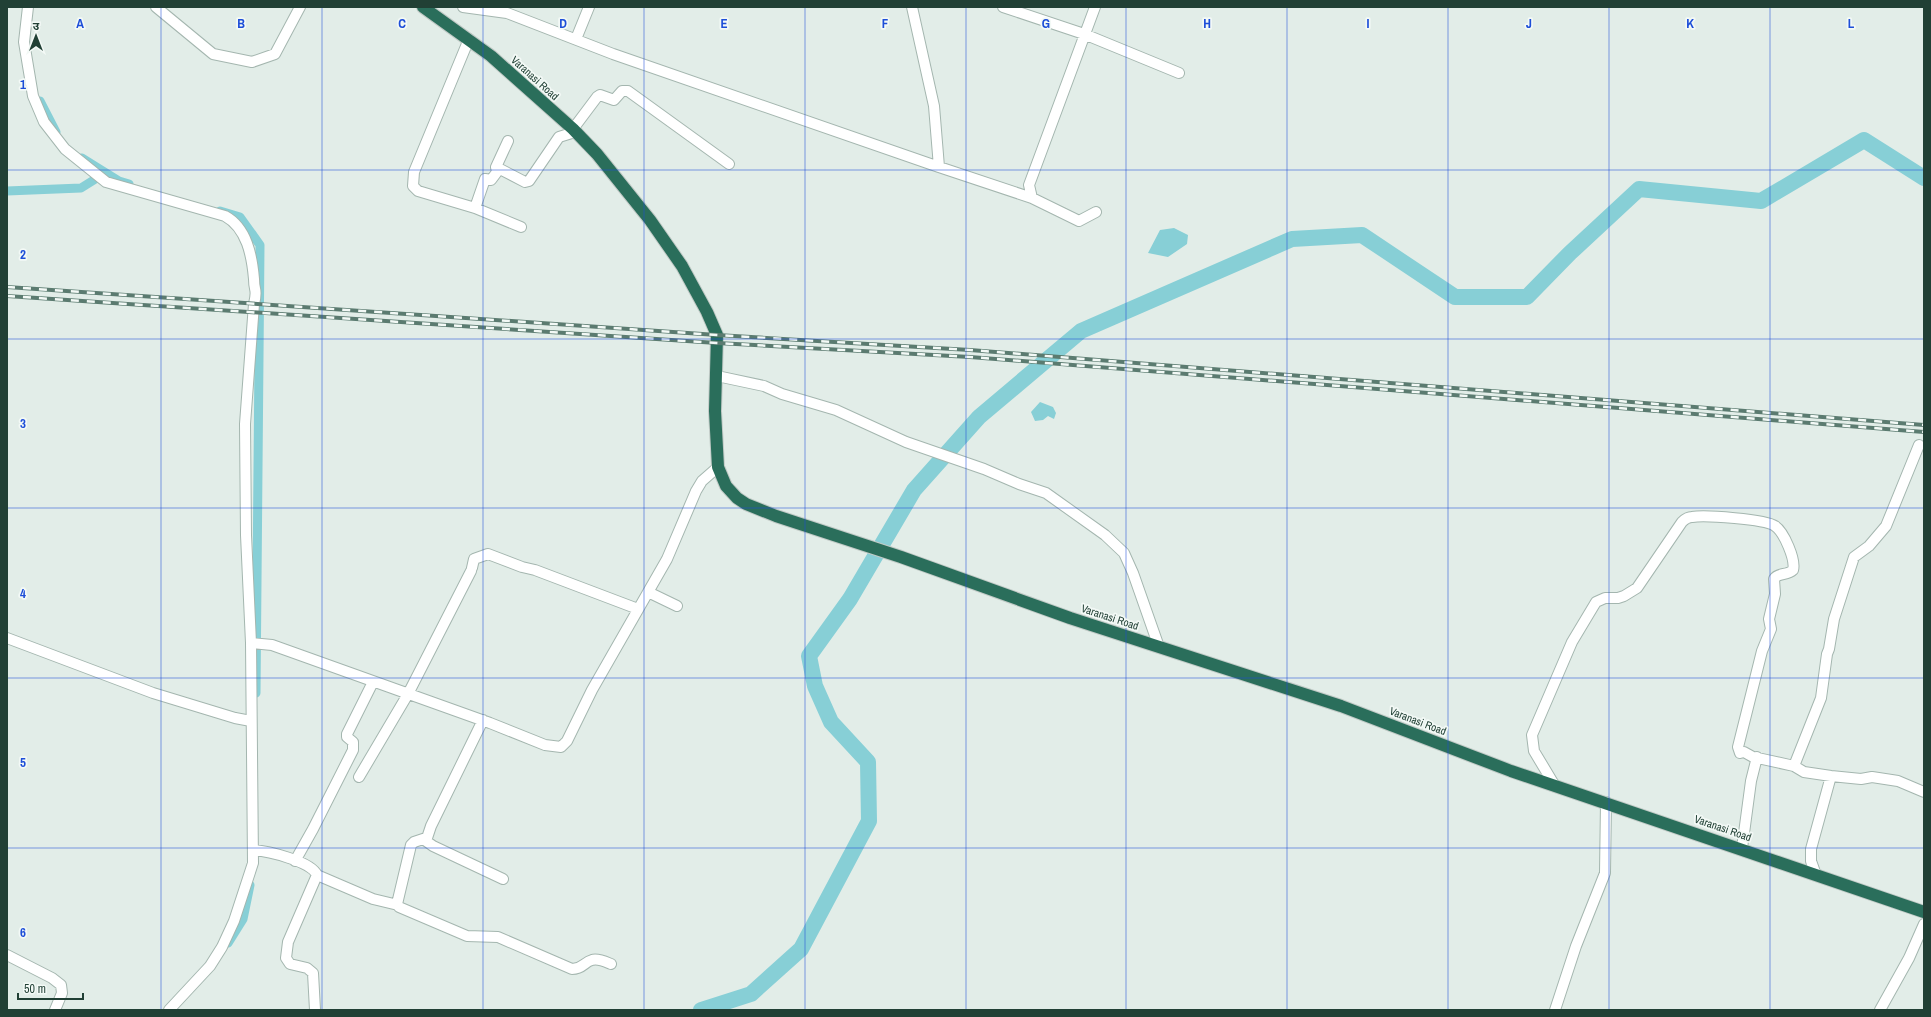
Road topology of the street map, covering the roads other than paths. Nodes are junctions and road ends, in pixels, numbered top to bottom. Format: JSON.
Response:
{"nodes":[{"id":1,"x":28,"y":7,"type":"edge"},
{"id":2,"x":156,"y":7,"type":"edge"},
{"id":3,"x":300,"y":7,"type":"edge"},
{"id":4,"x":464,"y":7,"type":"edge"},
{"id":5,"x":589,"y":7,"type":"edge"},
{"id":6,"x":912,"y":7,"type":"edge"},
{"id":7,"x":1003,"y":7,"type":"edge"},
{"id":8,"x":1095,"y":7,"type":"edge"},
{"id":9,"x":427,"y":8,"type":"edge"},
{"id":10,"x":509,"y":10,"type":"edge"},
{"id":11,"x":1084,"y":34,"type":"junction"},
{"id":12,"x":468,"y":38,"type":"junction"},
{"id":13,"x":576,"y":39,"type":"junction"},
{"id":14,"x":1179,"y":73,"type":"dead end"},
{"id":15,"x":574,"y":130,"type":"junction"},
{"id":16,"x":508,"y":142,"type":"dead end"},
{"id":17,"x":729,"y":164,"type":"dead end"},
{"id":18,"x":496,"y":167,"type":"junction"},
{"id":19,"x":939,"y":167,"type":"junction"},
{"id":20,"x":1032,"y":198,"type":"junction"},
{"id":21,"x":475,"y":208,"type":"junction"},
{"id":22,"x":1096,"y":212,"type":"dead end"},
{"id":23,"x":521,"y":227,"type":"dead end"},
{"id":24,"x":717,"y":376,"type":"junction"},
{"id":25,"x":1919,"y":446,"type":"dead end"},
{"id":26,"x":718,"y":468,"type":"junction"},
{"id":27,"x":648,"y":592,"type":"junction"},
{"id":28,"x":677,"y":606,"type":"dead end"},
{"id":29,"x":638,"y":609,"type":"junction"},
{"id":30,"x":7,"y":638,"type":"edge"},
{"id":31,"x":253,"y":643,"type":"junction"},
{"id":32,"x":1159,"y":647,"type":"junction"},
{"id":33,"x":372,"y":682,"type":"junction"},
{"id":34,"x":408,"y":694,"type":"junction"},
{"id":35,"x":483,"y":720,"type":"junction"},
{"id":36,"x":251,"y":721,"type":"junction"},
{"id":37,"x":1757,"y":757,"type":"junction"},
{"id":38,"x":1794,"y":766,"type":"junction"},
{"id":39,"x":359,"y":776,"type":"dead end"},
{"id":40,"x":1831,"y":776,"type":"junction"},
{"id":41,"x":1555,"y":786,"type":"junction"},
{"id":42,"x":1924,"y":792,"type":"edge"},
{"id":43,"x":1606,"y":802,"type":"junction"},
{"id":44,"x":426,"y":838,"type":"junction"},
{"id":45,"x":1742,"y":848,"type":"junction"},
{"id":46,"x":256,"y":850,"type":"junction"},
{"id":47,"x":295,"y":861,"type":"junction"},
{"id":48,"x":317,"y":875,"type":"junction"},
{"id":49,"x":1816,"y":875,"type":"junction"},
{"id":50,"x":504,"y":879,"type":"dead end"},
{"id":51,"x":398,"y":905,"type":"junction"},
{"id":52,"x":1924,"y":912,"type":"edge"},
{"id":53,"x":1924,"y":924,"type":"edge"},
{"id":54,"x":7,"y":955,"type":"edge"},
{"id":55,"x":611,"y":964,"type":"dead end"},
{"id":56,"x":55,"y":1010,"type":"edge"},
{"id":57,"x":169,"y":1010,"type":"edge"},
{"id":58,"x":315,"y":1010,"type":"edge"},
{"id":59,"x":1555,"y":1010,"type":"edge"},
{"id":60,"x":1880,"y":1010,"type":"edge"}],
"edges":[{"from":1,"to":31,"type":"street"},
{"from":2,"to":3,"type":"street"},
{"from":4,"to":10,"type":"street"},
{"from":5,"to":13,"type":"street"},
{"from":6,"to":19,"type":"street"},
{"from":7,"to":11,"type":"street"},
{"from":8,"to":11,"type":"street"},
{"from":9,"to":12,"type":"highway","name":"Varanasi Road"},
{"from":10,"to":13,"type":"street"},
{"from":11,"to":14,"type":"street"},
{"from":11,"to":20,"type":"street"},
{"from":12,"to":15,"type":"highway","name":"Varanasi Road"},
{"from":12,"to":21,"type":"street"},
{"from":13,"to":19,"type":"street"},
{"from":15,"to":17,"type":"street"},
{"from":15,"to":18,"type":"street"},
{"from":15,"to":24,"type":"highway","name":"Varanasi Road"},
{"from":16,"to":18,"type":"street"},
{"from":18,"to":21,"type":"street"},
{"from":19,"to":20,"type":"street"},
{"from":20,"to":22,"type":"street"},
{"from":21,"to":23,"type":"street"},
{"from":24,"to":26,"type":"highway","name":"Varanasi Road"},
{"from":24,"to":32,"type":"street"},
{"from":25,"to":38,"type":"street"},
{"from":26,"to":27,"type":"street"},
{"from":26,"to":32,"type":"highway","name":"Varanasi Road"},
{"from":27,"to":28,"type":"street"},
{"from":27,"to":29,"type":"street"},
{"from":29,"to":34,"type":"street"},
{"from":29,"to":35,"type":"street"},
{"from":30,"to":36,"type":"street"},
{"from":31,"to":33,"type":"street"},
{"from":31,"to":36,"type":"street"},
{"from":32,"to":41,"type":"highway","name":"Varanasi Road"},
{"from":33,"to":34,"type":"street"},
{"from":33,"to":47,"type":"street"},
{"from":34,"to":35,"type":"street"},
{"from":34,"to":39,"type":"street"},
{"from":35,"to":44,"type":"street"},
{"from":36,"to":46,"type":"street"},
{"from":37,"to":38,"type":"street"},
{"from":37,"to":41,"type":"street"},
{"from":37,"to":45,"type":"street"},
{"from":38,"to":40,"type":"street"},
{"from":40,"to":42,"type":"street"},
{"from":40,"to":49,"type":"street"},
{"from":41,"to":43,"type":"highway","name":"Varanasi Road"},
{"from":43,"to":45,"type":"highway","name":"Varanasi Road"},
{"from":43,"to":59,"type":"street"},
{"from":44,"to":50,"type":"street"},
{"from":44,"to":51,"type":"street"},
{"from":45,"to":49,"type":"highway","name":"Varanasi Road"},
{"from":46,"to":47,"type":"street"},
{"from":46,"to":57,"type":"street"},
{"from":47,"to":48,"type":"street"},
{"from":48,"to":51,"type":"street"},
{"from":48,"to":58,"type":"street"},
{"from":49,"to":52,"type":"highway","name":"Varanasi Road"},
{"from":51,"to":55,"type":"street"},
{"from":53,"to":60,"type":"street"},
{"from":54,"to":56,"type":"street"}]}
